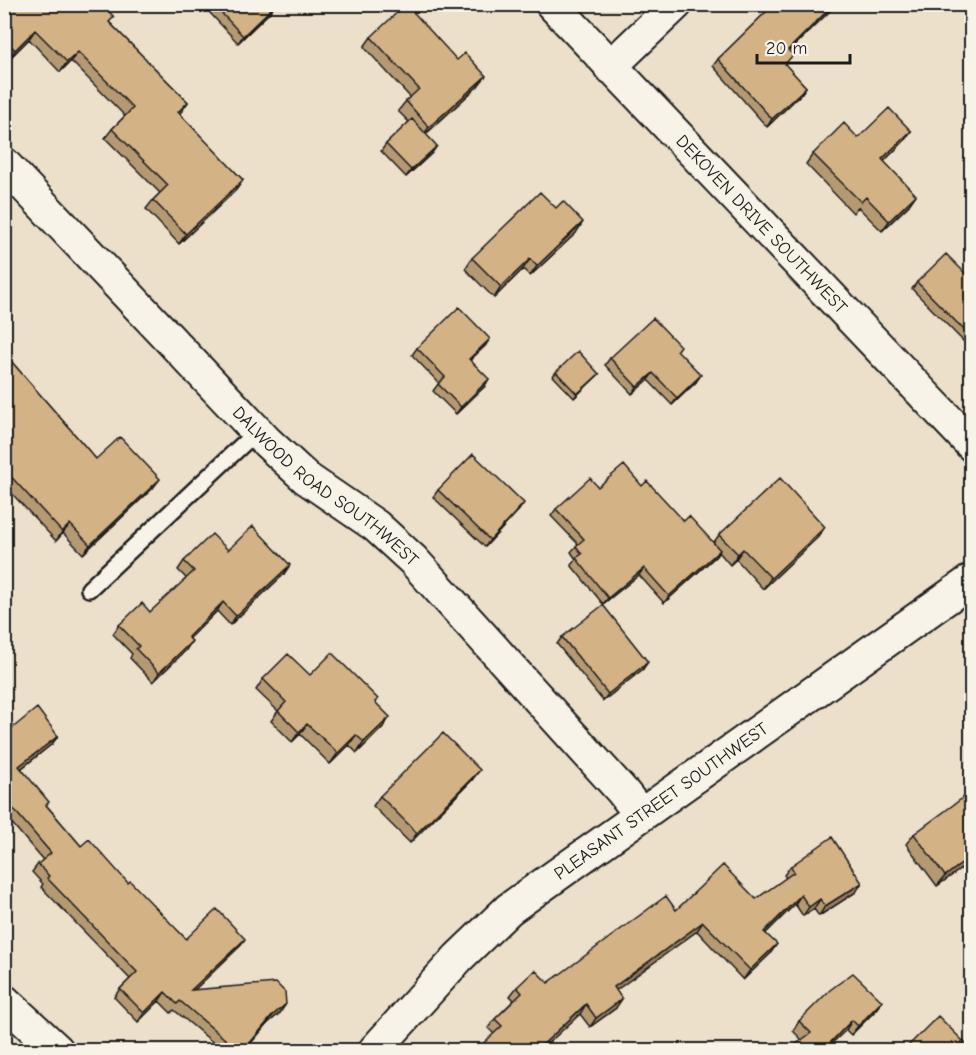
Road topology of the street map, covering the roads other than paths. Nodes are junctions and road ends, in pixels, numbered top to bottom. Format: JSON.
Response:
{"nodes":[{"id":1,"x":552,"y":4,"type":"edge"},
{"id":2,"x":676,"y":4,"type":"edge"},
{"id":3,"x":610,"y":66,"type":"junction"},
{"id":4,"x":4,"y":164,"type":"edge"},
{"id":5,"x":257,"y":431,"type":"junction"},
{"id":6,"x":972,"y":445,"type":"edge"},
{"id":7,"x":972,"y":580,"type":"edge"},
{"id":8,"x":89,"y":589,"type":"dead end"},
{"id":9,"x":640,"y":815,"type":"junction"},
{"id":10,"x":4,"y":1001,"type":"edge"},
{"id":11,"x":57,"y":1050,"type":"edge"},
{"id":12,"x":375,"y":1050,"type":"edge"}],
"edges":[{"from":1,"to":3,"type":"street","name":"DEKOVEN DRIVE SOUTHWEST"},
{"from":2,"to":3,"type":"street"},
{"from":3,"to":6,"type":"street","name":"DEKOVEN DRIVE SOUTHWEST"},
{"from":4,"to":5,"type":"street","name":"DALWOOD ROAD SOUTHWEST"},
{"from":5,"to":8,"type":"lane"},
{"from":5,"to":9,"type":"street","name":"DALWOOD ROAD SOUTHWEST"},
{"from":7,"to":9,"type":"street","name":"PLEASANT STREET SOUTHWEST"},
{"from":9,"to":12,"type":"street","name":"PLEASANT STREET SOUTHWEST"},
{"from":10,"to":11,"type":"street"}]}
